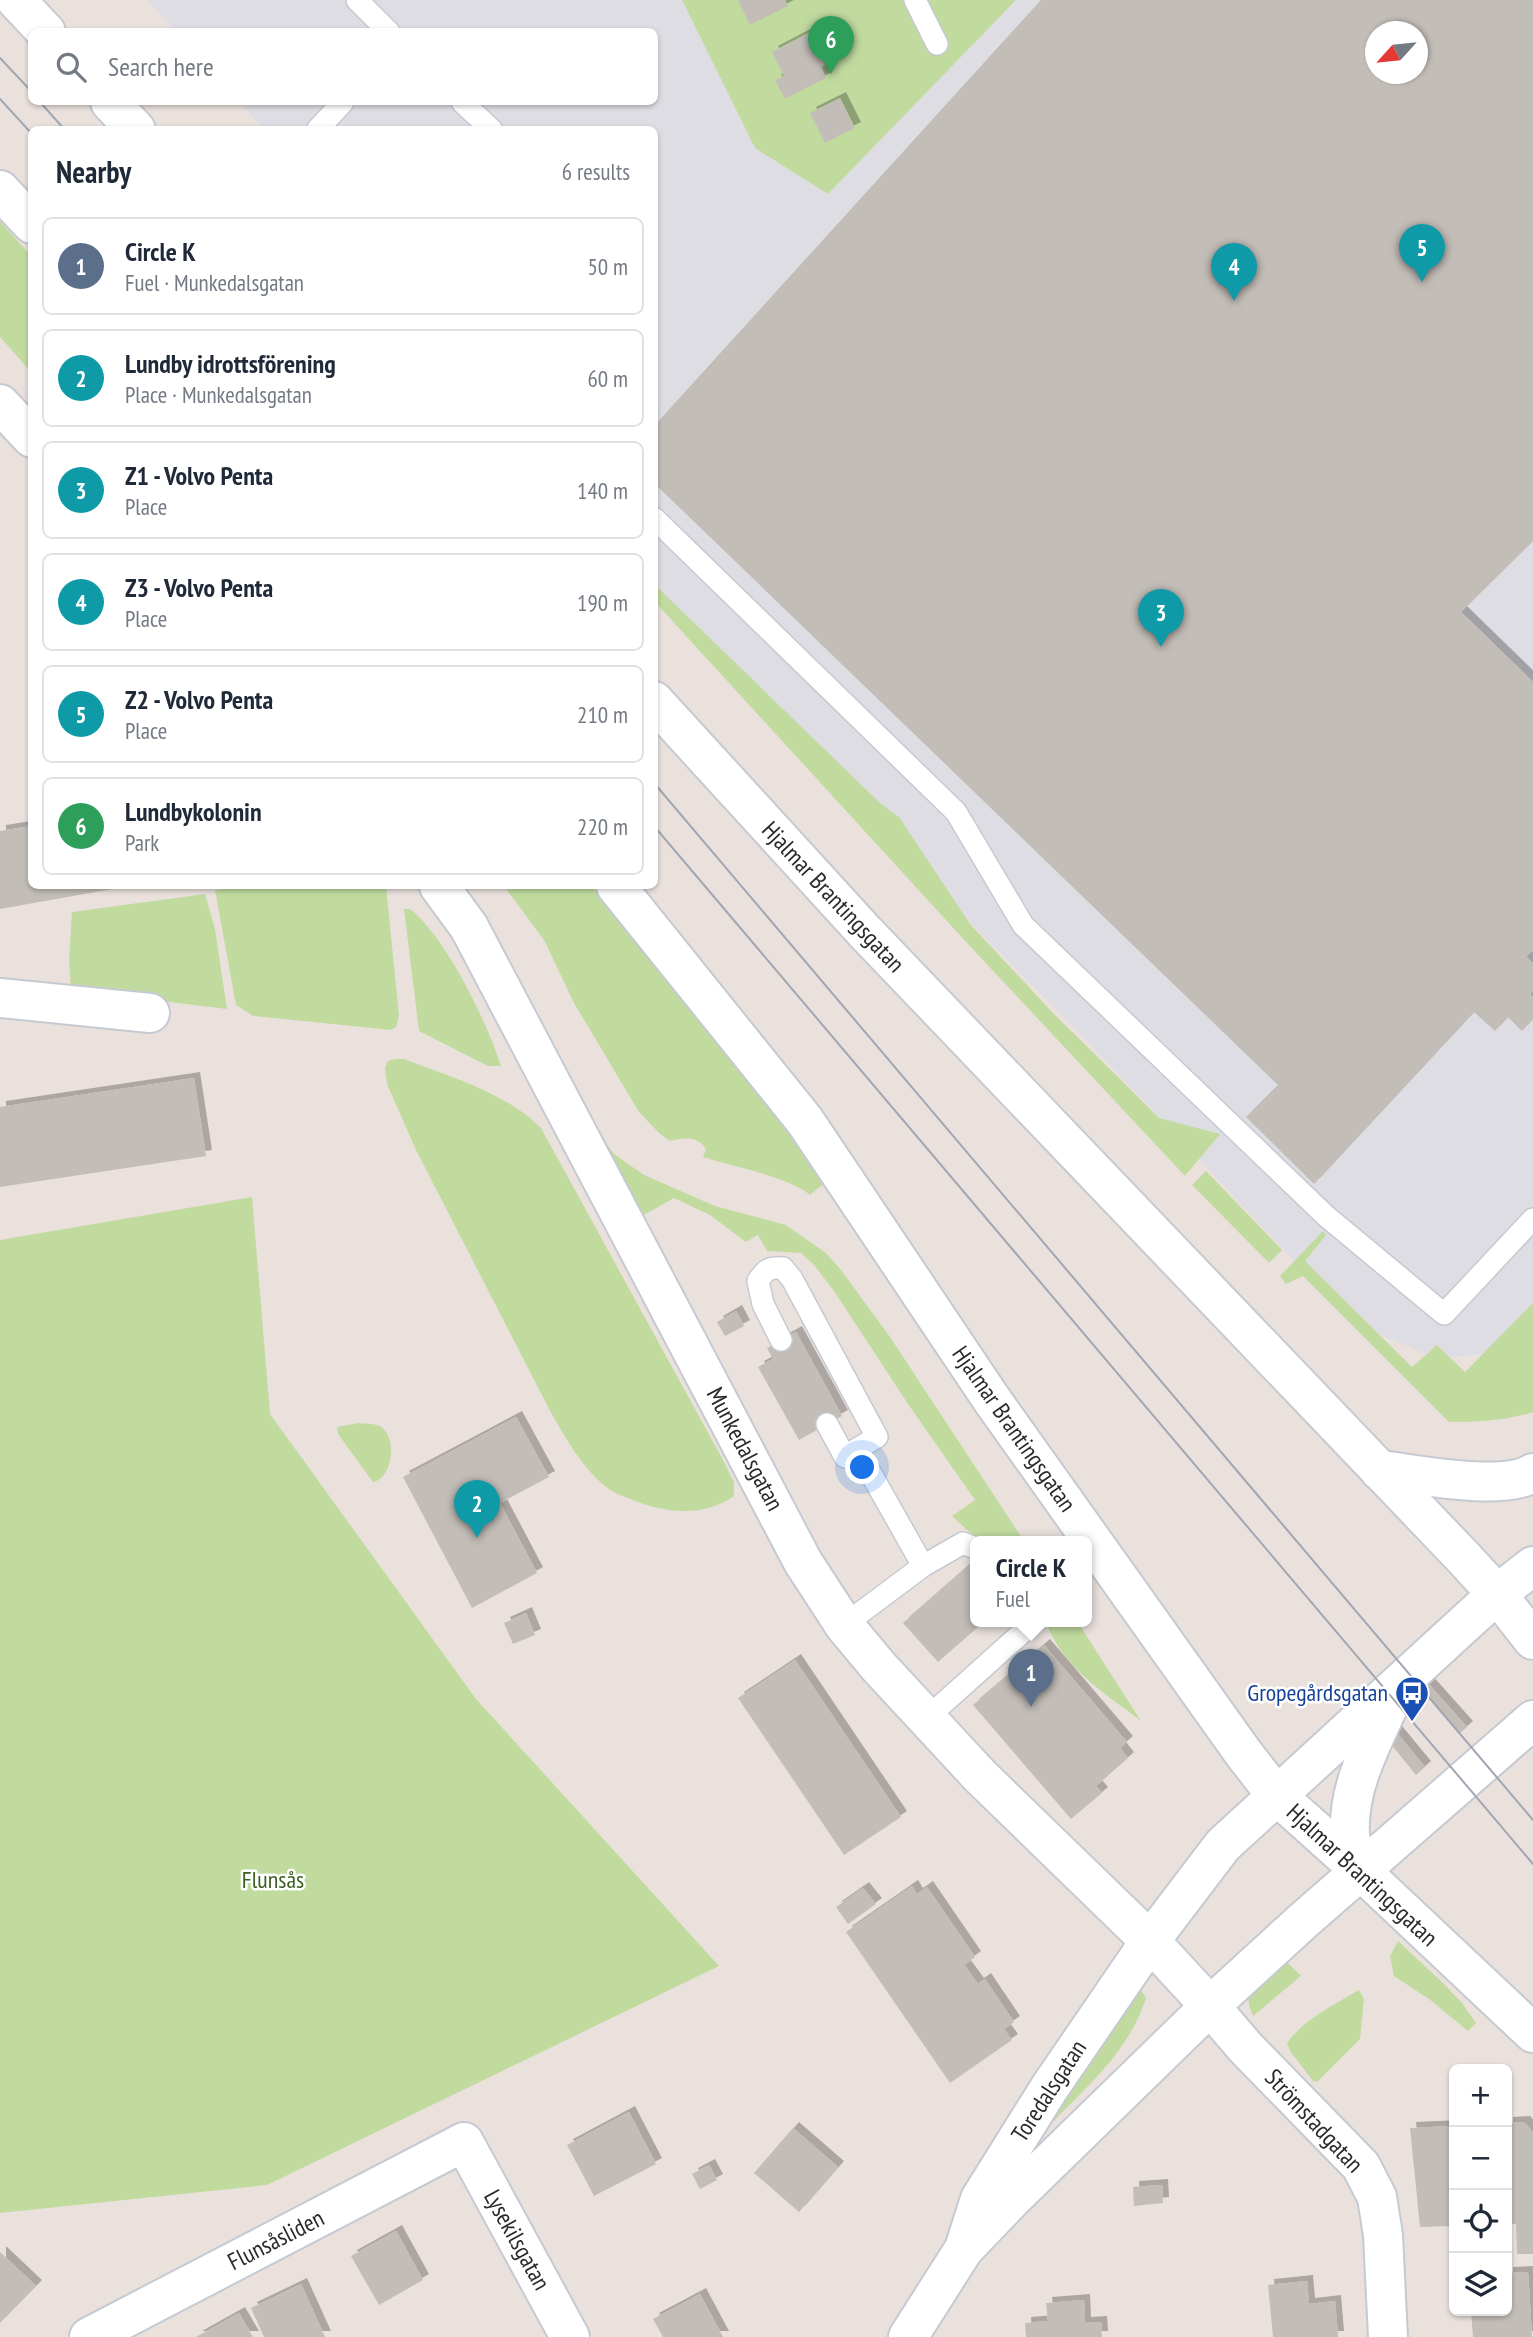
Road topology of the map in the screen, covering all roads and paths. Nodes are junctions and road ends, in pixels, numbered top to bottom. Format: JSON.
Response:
{"nodes":[{"id":1,"x":16,"y":0,"type":"edge"},
{"id":2,"x":357,"y":0,"type":"edge"},
{"id":3,"x":915,"y":0,"type":"edge"},
{"id":4,"x":42,"y":28,"type":"edge"},
{"id":5,"x":385,"y":28,"type":"edge"},
{"id":6,"x":937,"y":44,"type":"dead end"},
{"id":7,"x":113,"y":105,"type":"edge"},
{"id":8,"x":340,"y":105,"type":"edge"},
{"id":9,"x":466,"y":105,"type":"edge"},
{"id":10,"x":132,"y":126,"type":"edge"},
{"id":11,"x":321,"y":126,"type":"edge"},
{"id":12,"x":488,"y":126,"type":"edge"},
{"id":13,"x":0,"y":190,"type":"edge"},
{"id":14,"x":28,"y":220,"type":"edge"},
{"id":15,"x":0,"y":404,"type":"edge"},
{"id":16,"x":28,"y":434,"type":"edge"},
{"id":17,"x":658,"y":522,"type":"edge"},
{"id":18,"x":658,"y":705,"type":"edge"},
{"id":19,"x":441,"y":889,"type":"edge"},
{"id":20,"x":618,"y":889,"type":"edge"},
{"id":21,"x":0,"y":999,"type":"edge"},
{"id":22,"x":150,"y":1013,"type":"dead end"},
{"id":23,"x":1533,"y":1219,"type":"edge"},
{"id":24,"x":781,"y":1340,"type":"dead end"},
{"id":25,"x":827,"y":1424,"type":"dead end"},
{"id":26,"x":857,"y":1449,"type":"junction"},
{"id":27,"x":1378,"y":1470,"type":"junction"},
{"id":28,"x":1533,"y":1473,"type":"edge"},
{"id":29,"x":1089,"y":1536,"type":"edge"},
{"id":30,"x":1092,"y":1540,"type":"edge"},
{"id":31,"x":970,"y":1546,"type":"edge"},
{"id":32,"x":923,"y":1566,"type":"junction"},
{"id":33,"x":1533,"y":1566,"type":"edge"},
{"id":34,"x":1497,"y":1594,"type":"junction"},
{"id":35,"x":844,"y":1625,"type":"junction"},
{"id":36,"x":1028,"y":1627,"type":"edge"},
{"id":37,"x":1533,"y":1640,"type":"edge"},
{"id":38,"x":1399,"y":1684,"type":"junction"},
{"id":39,"x":928,"y":1717,"type":"junction"},
{"id":40,"x":1533,"y":1720,"type":"edge"},
{"id":41,"x":1276,"y":1795,"type":"junction"},
{"id":42,"x":1361,"y":1871,"type":"junction"},
{"id":43,"x":1150,"y":1941,"type":"junction"},
{"id":44,"x":1210,"y":2006,"type":"junction"},
{"id":45,"x":1533,"y":2034,"type":"edge"},
{"id":46,"x":464,"y":2142,"type":"joint"},
{"id":47,"x":964,"y":2249,"type":"junction"},
{"id":48,"x":89,"y":2337,"type":"edge"},
{"id":49,"x":570,"y":2337,"type":"edge"},
{"id":50,"x":908,"y":2337,"type":"edge"},
{"id":51,"x":1388,"y":2337,"type":"edge"}],
"edges":[{"from":1,"to":4,"type":"street"},
{"from":2,"to":5,"type":"lane"},
{"from":3,"to":6,"type":"lane"},
{"from":7,"to":10,"type":"street"},
{"from":8,"to":11,"type":"lane"},
{"from":9,"to":12,"type":"lane"},
{"from":13,"to":14,"type":"street"},
{"from":15,"to":16,"type":"street"},
{"from":17,"to":23,"type":"lane"},
{"from":18,"to":27,"type":"street","name":"Hjalmar Brantingsgatan"},
{"from":19,"to":35,"type":"street","name":"Munkedalsgatan"},
{"from":20,"to":29,"type":"street","name":"Hjalmar Brantingsgatan"},
{"from":21,"to":22,"type":"street"},
{"from":24,"to":26,"type":"lane"},
{"from":25,"to":26,"type":"lane"},
{"from":26,"to":32,"type":"lane"},
{"from":27,"to":28,"type":"street"},
{"from":27,"to":34,"type":"street","name":"Hjalmar Brantingsgatan"},
{"from":30,"to":41,"type":"street","name":"Hjalmar Brantingsgatan"},
{"from":31,"to":32,"type":"lane"},
{"from":32,"to":35,"type":"lane"},
{"from":33,"to":34,"type":"street","name":"Toredalsgatan"},
{"from":34,"to":37,"type":"street","name":"Hjalmar Brantingsgatan"},
{"from":34,"to":38,"type":"street","name":"Toredalsgatan"},
{"from":35,"to":39,"type":"street","name":"Munkedalsgatan"},
{"from":36,"to":39,"type":"lane"},
{"from":38,"to":41,"type":"street","name":"Toredalsgatan"},
{"from":38,"to":42,"type":"street","name":"Toredalsgatan"},
{"from":39,"to":43,"type":"street","name":"Munkedalsgatan"},
{"from":40,"to":42,"type":"street","name":"Toredalsgatan"},
{"from":41,"to":42,"type":"street","name":"Hjalmar Brantingsgatan"},
{"from":41,"to":43,"type":"street","name":"Toredalsgatan"},
{"from":42,"to":44,"type":"street","name":"Toredalsgatan"},
{"from":42,"to":45,"type":"street","name":"Hjalmar Brantingsgatan"},
{"from":43,"to":44,"type":"street"},
{"from":43,"to":47,"type":"street","name":"Toredalsgatan"},
{"from":44,"to":47,"type":"street","name":"Toredalsgatan"},
{"from":44,"to":51,"type":"street","name":"Strömstadgatan"},
{"from":46,"to":48,"type":"street","name":"Flunsåsliden"},
{"from":46,"to":49,"type":"street","name":"Lysekilsgatan"},
{"from":47,"to":50,"type":"street","name":"Toredalsgatan"}]}
